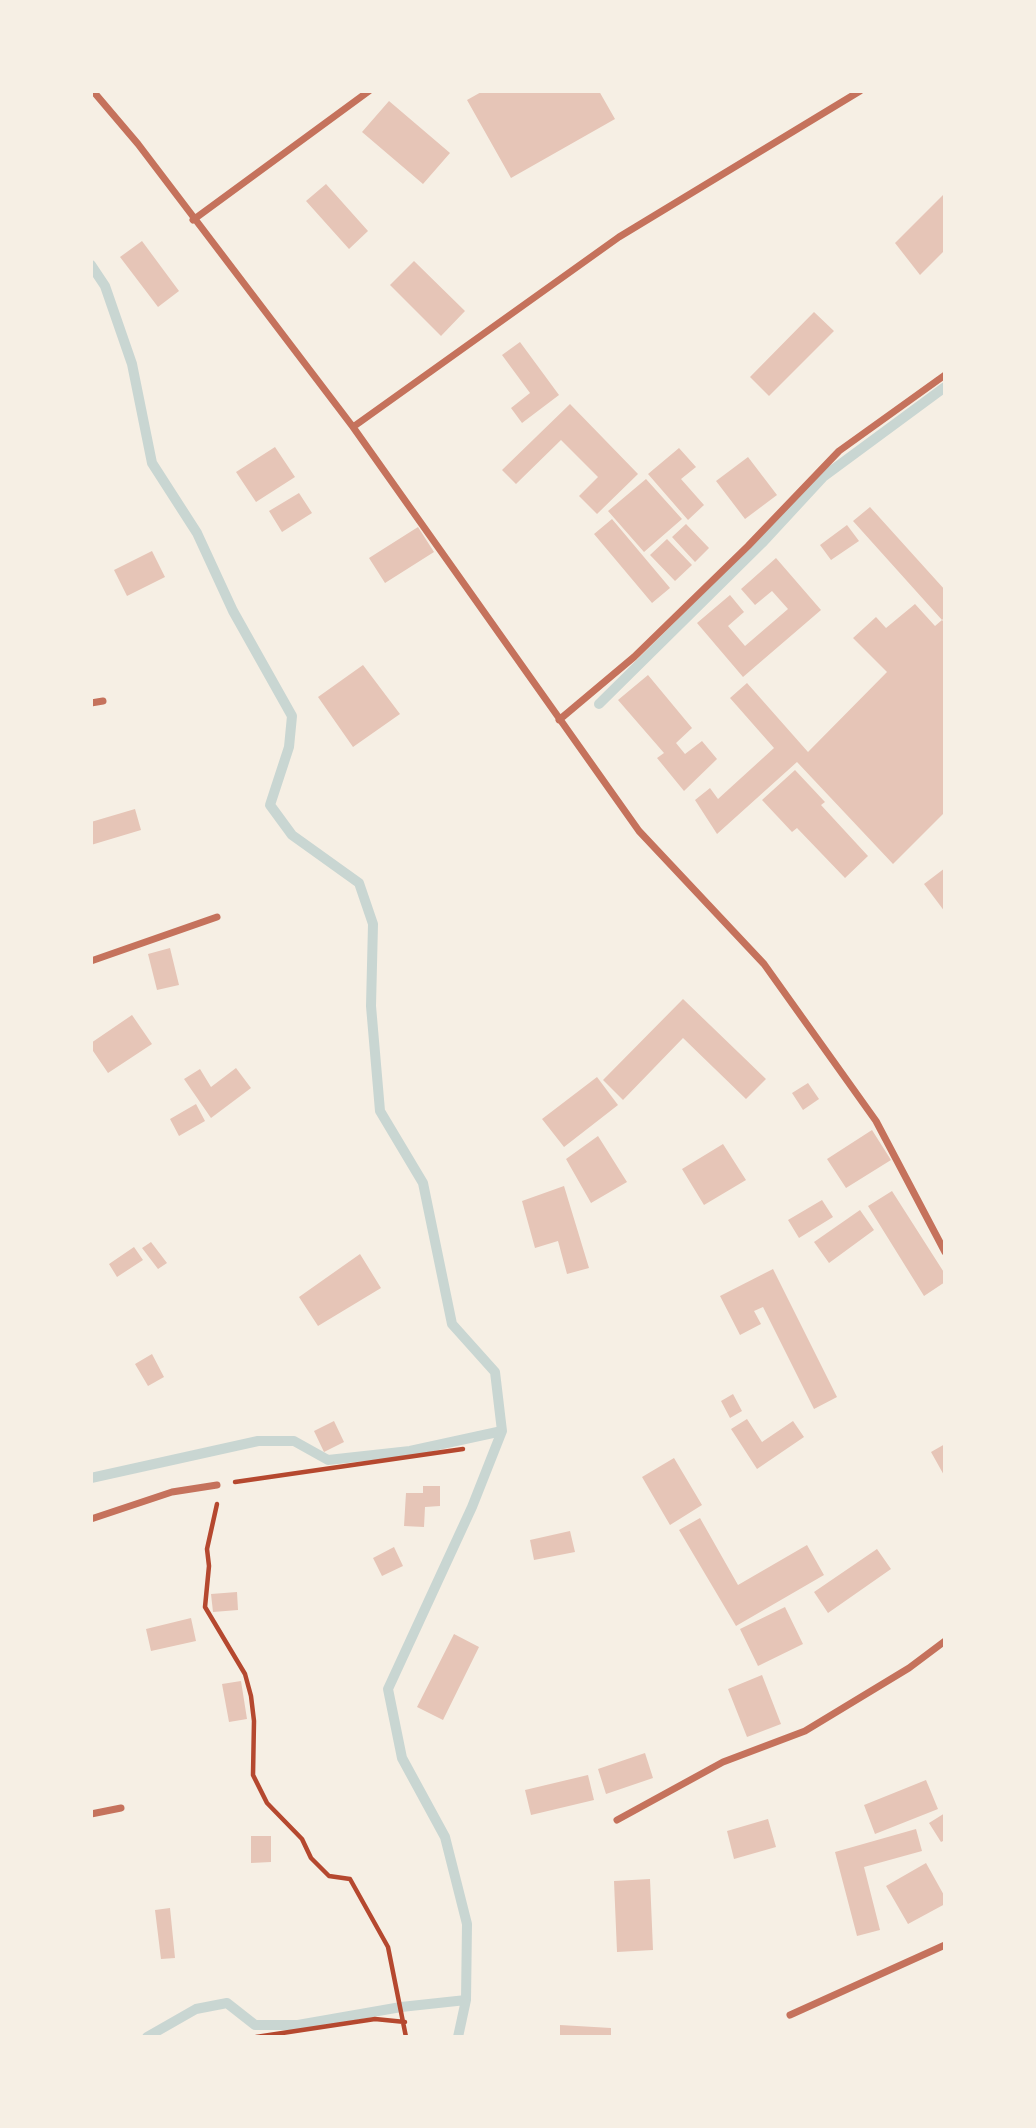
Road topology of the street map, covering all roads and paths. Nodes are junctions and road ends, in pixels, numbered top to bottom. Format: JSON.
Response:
{"nodes":[{"id":1,"x":93,"y":91,"type":"edge"},
{"id":2,"x":369,"y":91,"type":"edge"},
{"id":3,"x":860,"y":91,"type":"edge"},
{"id":4,"x":193,"y":220,"type":"junction"},
{"id":5,"x":945,"y":375,"type":"edge"},
{"id":6,"x":353,"y":427,"type":"junction"},
{"id":7,"x":103,"y":701,"type":"dead end"},
{"id":8,"x":91,"y":703,"type":"edge"},
{"id":9,"x":559,"y":720,"type":"junction"},
{"id":10,"x":217,"y":917,"type":"dead end"},
{"id":11,"x":91,"y":961,"type":"edge"},
{"id":12,"x":945,"y":1252,"type":"edge"},
{"id":13,"x":463,"y":1450,"type":"dead end"},
{"id":14,"x":217,"y":1485,"type":"junction"},
{"id":15,"x":91,"y":1519,"type":"edge"},
{"id":16,"x":945,"y":1641,"type":"edge"},
{"id":17,"x":121,"y":1808,"type":"dead end"},
{"id":18,"x":91,"y":1814,"type":"edge"},
{"id":19,"x":617,"y":1820,"type":"dead end"},
{"id":20,"x":945,"y":1945,"type":"edge"},
{"id":21,"x":790,"y":2015,"type":"dead end"},
{"id":22,"x":405,"y":2022,"type":"junction"},
{"id":23,"x":256,"y":2037,"type":"edge"},
{"id":24,"x":406,"y":2037,"type":"edge"}],
"edges":[{"from":1,"to":4,"type":"street"},
{"from":2,"to":4,"type":"street"},
{"from":3,"to":6,"type":"street"},
{"from":4,"to":6,"type":"street"},
{"from":5,"to":9,"type":"street"},
{"from":6,"to":9,"type":"street"},
{"from":7,"to":8,"type":"street"},
{"from":9,"to":12,"type":"street"},
{"from":10,"to":11,"type":"street"},
{"from":13,"to":14,"type":"path"},
{"from":14,"to":15,"type":"street"},
{"from":14,"to":22,"type":"path"},
{"from":16,"to":19,"type":"street"},
{"from":17,"to":18,"type":"street"},
{"from":20,"to":21,"type":"street"},
{"from":22,"to":23,"type":"path"},
{"from":22,"to":24,"type":"path"}]}
